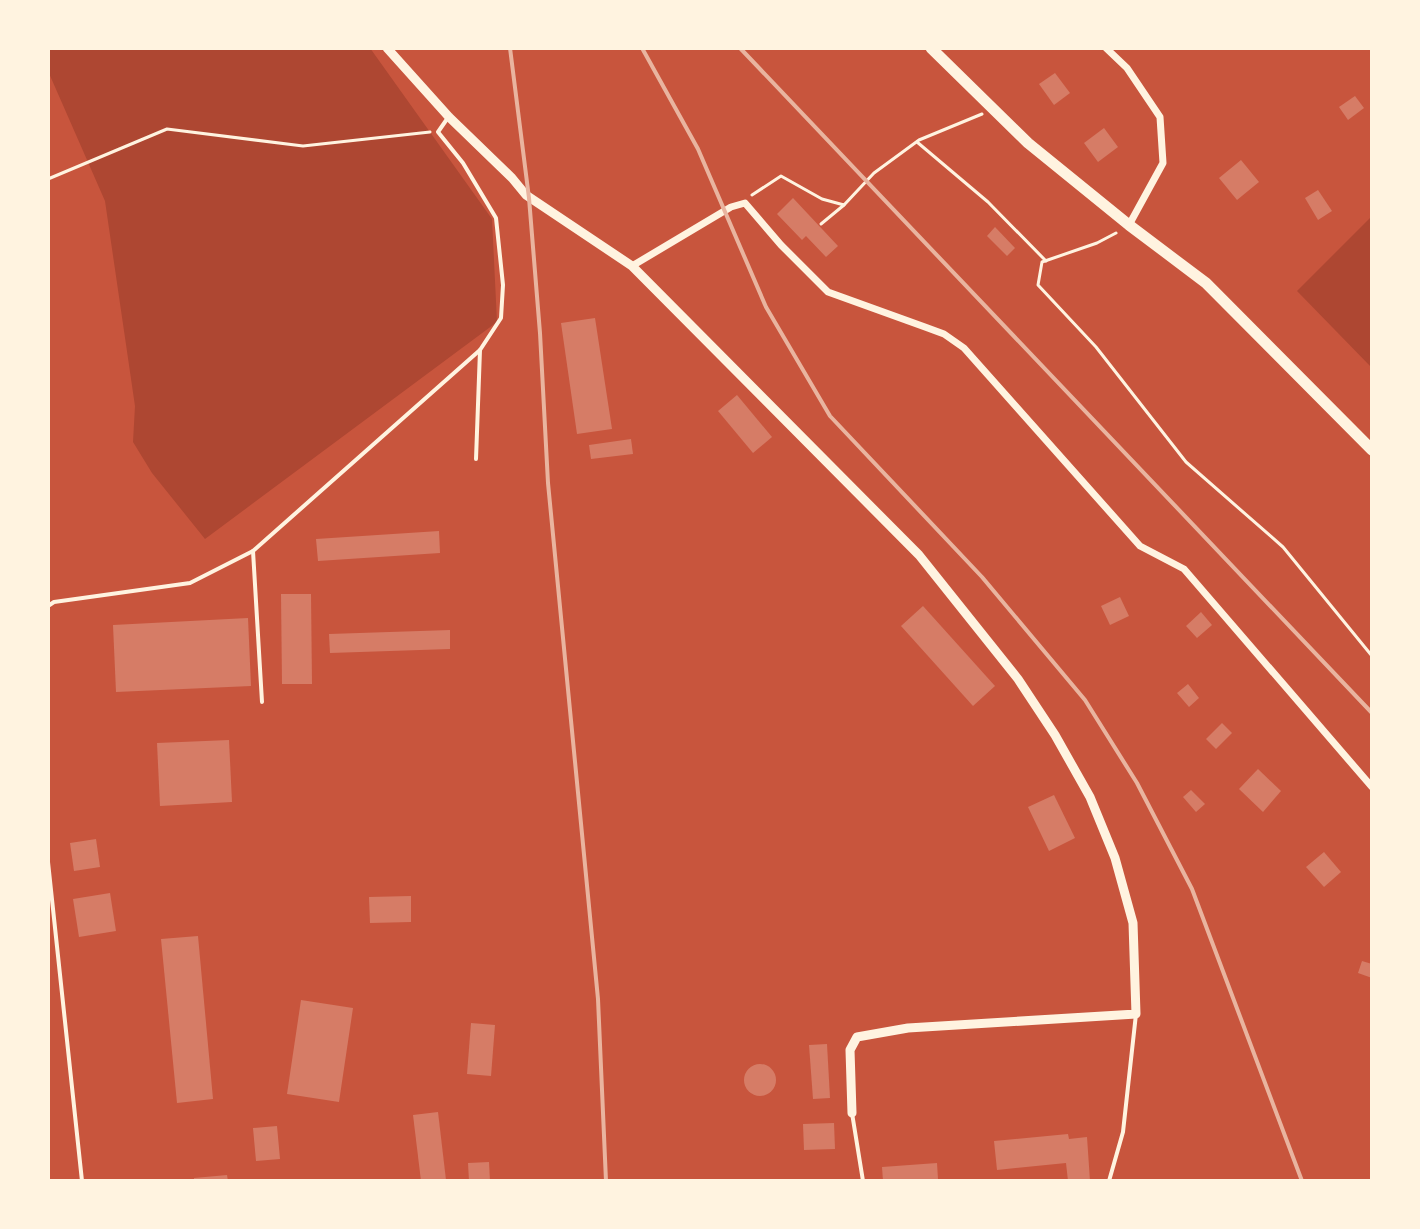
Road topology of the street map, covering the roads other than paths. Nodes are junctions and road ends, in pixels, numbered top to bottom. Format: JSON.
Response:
{"nodes":[{"id":1,"x":387,"y":48,"type":"edge"},
{"id":2,"x":931,"y":48,"type":"edge"},
{"id":3,"x":1106,"y":48,"type":"edge"},
{"id":4,"x":449,"y":117,"type":"junction"},
{"id":5,"x":1129,"y":225,"type":"junction"},
{"id":6,"x":632,"y":266,"type":"junction"},
{"id":7,"x":480,"y":350,"type":"junction"},
{"id":8,"x":1372,"y":450,"type":"edge"},
{"id":9,"x":476,"y":459,"type":"dead end"},
{"id":10,"x":253,"y":551,"type":"junction"},
{"id":11,"x":48,"y":606,"type":"edge"},
{"id":12,"x":262,"y":702,"type":"dead end"},
{"id":13,"x":1372,"y":787,"type":"edge"},
{"id":14,"x":48,"y":862,"type":"edge"},
{"id":15,"x":1136,"y":1014,"type":"junction"},
{"id":16,"x":852,"y":1113,"type":"joint"},
{"id":17,"x":82,"y":1181,"type":"edge"},
{"id":18,"x":863,"y":1181,"type":"edge"},
{"id":19,"x":1109,"y":1181,"type":"edge"}],
"edges":[{"from":1,"to":4,"type":"street"},
{"from":2,"to":5,"type":"main road"},
{"from":3,"to":5,"type":"street"},
{"from":4,"to":6,"type":"street"},
{"from":4,"to":7,"type":"lane"},
{"from":5,"to":8,"type":"main road"},
{"from":6,"to":13,"type":"street"},
{"from":6,"to":15,"type":"street"},
{"from":7,"to":9,"type":"lane"},
{"from":7,"to":10,"type":"lane"},
{"from":10,"to":11,"type":"lane"},
{"from":10,"to":12,"type":"lane"},
{"from":14,"to":17,"type":"lane"},
{"from":15,"to":16,"type":"street"},
{"from":15,"to":19,"type":"lane"},
{"from":16,"to":18,"type":"lane"}]}
